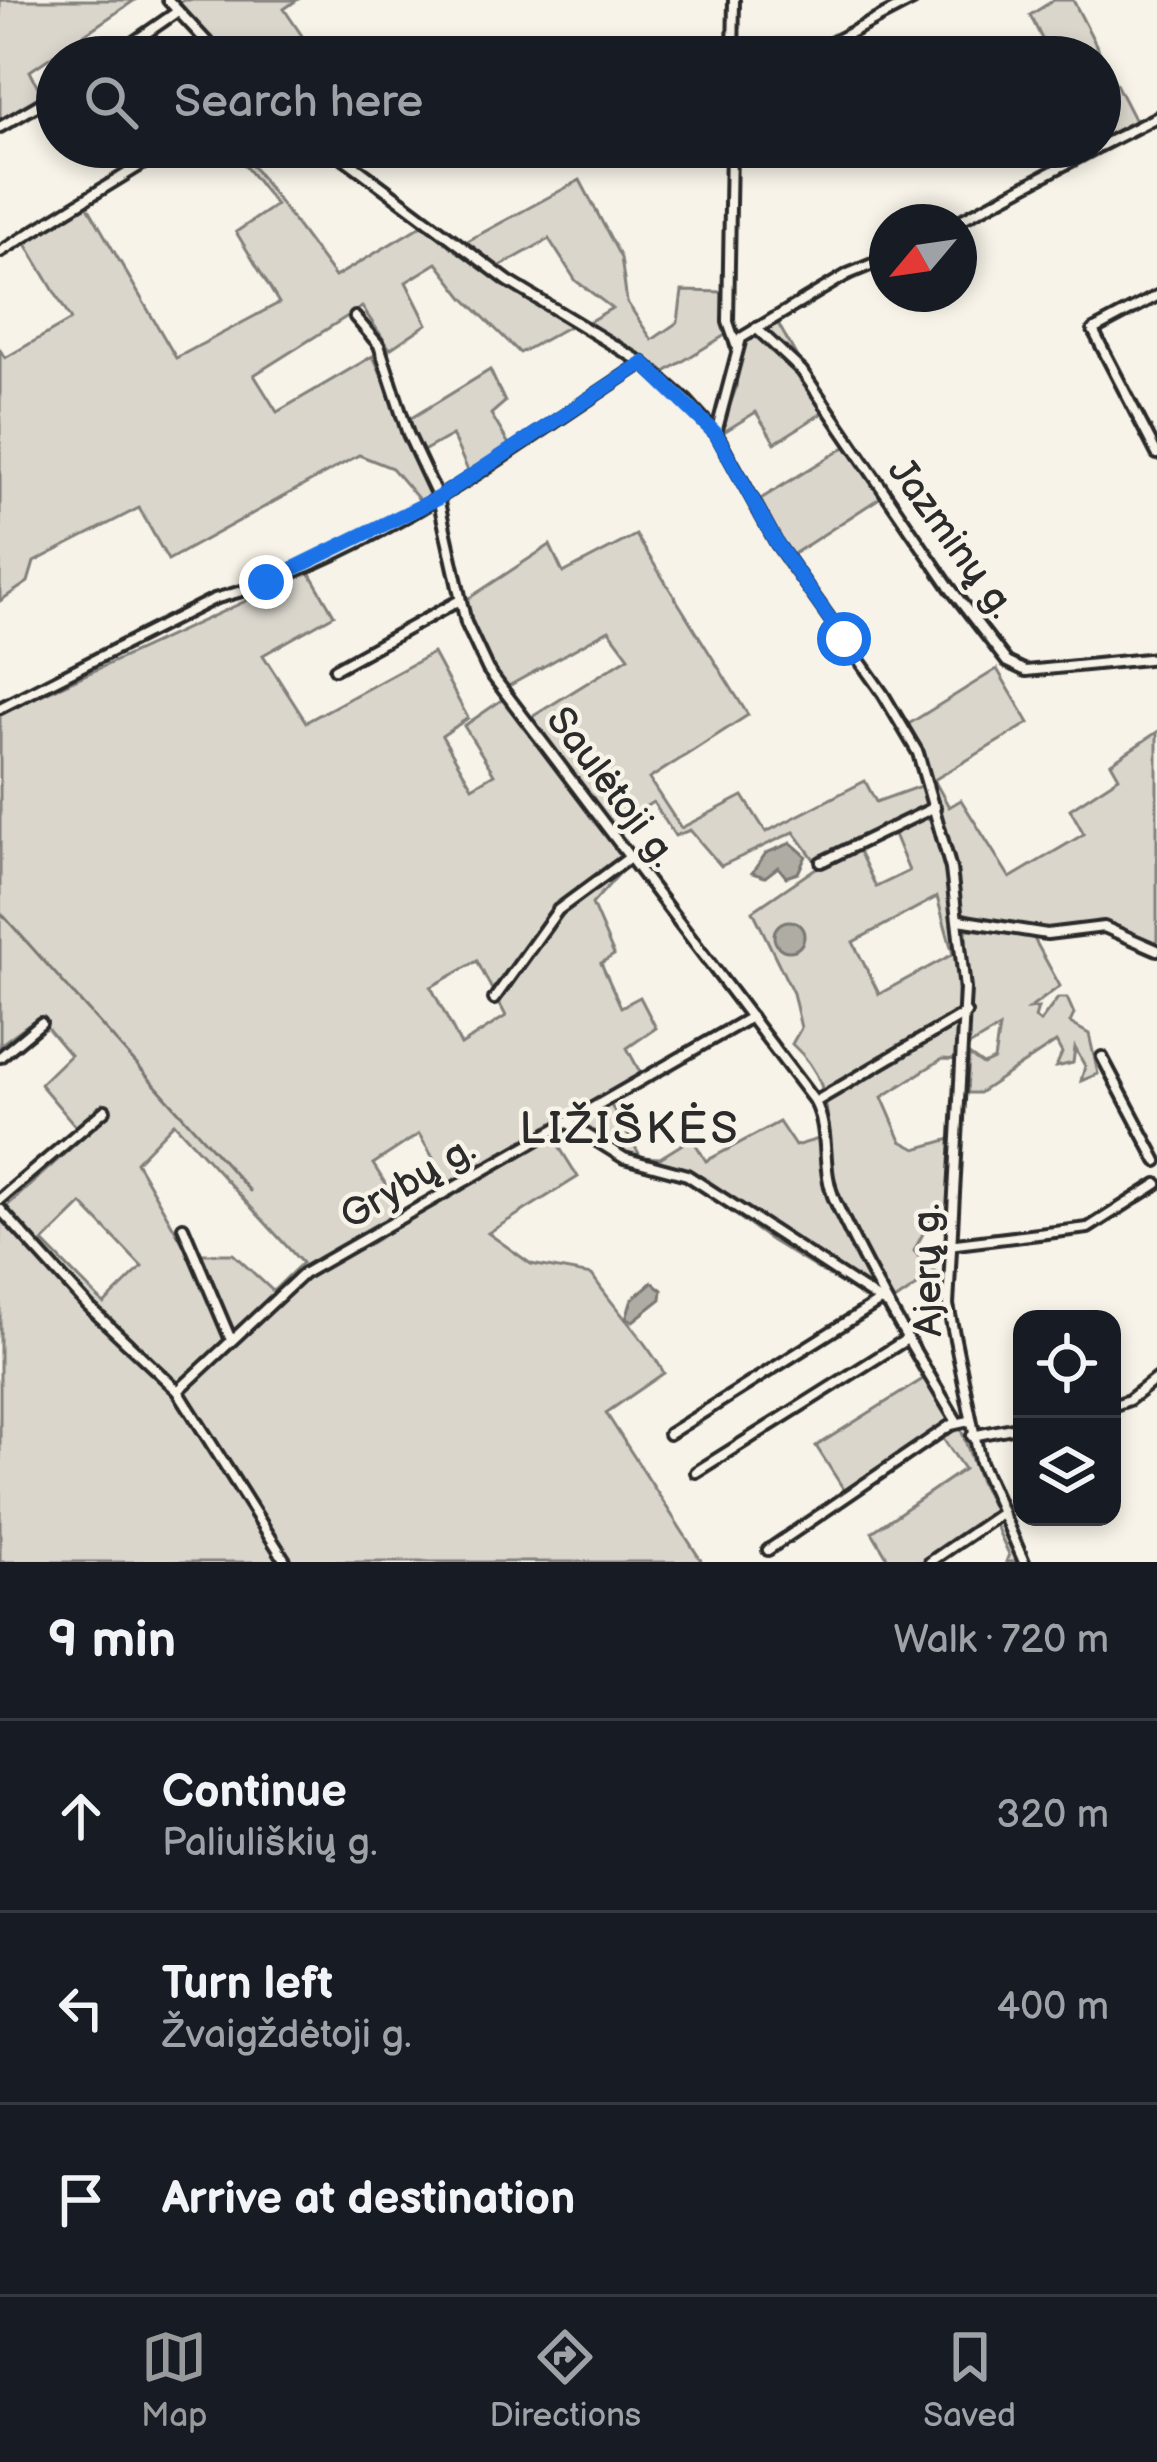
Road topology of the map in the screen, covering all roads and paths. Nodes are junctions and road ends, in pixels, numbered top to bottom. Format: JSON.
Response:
{"nodes":[{"id":1,"x":168,"y":0,"type":"edge"},
{"id":2,"x":734,"y":0,"type":"edge"},
{"id":3,"x":913,"y":0,"type":"edge"},
{"id":4,"x":178,"y":11,"type":"junction"},
{"id":5,"x":142,"y":36,"type":"edge"},
{"id":6,"x":201,"y":36,"type":"edge"},
{"id":7,"x":734,"y":36,"type":"edge"},
{"id":8,"x":844,"y":36,"type":"edge"},
{"id":9,"x":36,"y":106,"type":"edge"},
{"id":10,"x":1157,"y":117,"type":"edge"},
{"id":11,"x":0,"y":127,"type":"edge"},
{"id":12,"x":1121,"y":135,"type":"edge"},
{"id":13,"x":136,"y":168,"type":"edge"},
{"id":14,"x":357,"y":168,"type":"edge"},
{"id":15,"x":731,"y":168,"type":"edge"},
{"id":16,"x":1058,"y":168,"type":"edge"},
{"id":17,"x":977,"y":211,"type":"edge"},
{"id":18,"x":0,"y":252,"type":"edge"},
{"id":19,"x":869,"y":268,"type":"edge"},
{"id":20,"x":1157,"y":296,"type":"edge"},
{"id":21,"x":355,"y":317,"type":"dead end"},
{"id":22,"x":756,"y":328,"type":"junction"},
{"id":23,"x":736,"y":345,"type":"junction"},
{"id":24,"x":643,"y":363,"type":"junction"},
{"id":25,"x":716,"y":434,"type":"junction"},
{"id":26,"x":1157,"y":454,"type":"edge"},
{"id":27,"x":438,"y":498,"type":"junction"},
{"id":28,"x":460,"y":600,"type":"junction"},
{"id":29,"x":1157,"y":658,"type":"edge"},
{"id":30,"x":335,"y":669,"type":"dead end"},
{"id":31,"x":0,"y":708,"type":"edge"},
{"id":32,"x":935,"y":807,"type":"junction"},
{"id":33,"x":630,"y":857,"type":"junction"},
{"id":34,"x":821,"y":862,"type":"dead end"},
{"id":35,"x":959,"y":920,"type":"junction"},
{"id":36,"x":1157,"y":950,"type":"edge"},
{"id":37,"x":494,"y":999,"type":"dead end"},
{"id":38,"x":966,"y":1013,"type":"junction"},
{"id":39,"x":751,"y":1017,"type":"junction"},
{"id":40,"x":41,"y":1023,"type":"dead end"},
{"id":41,"x":0,"y":1057,"type":"edge"},
{"id":42,"x":1102,"y":1057,"type":"dead end"},
{"id":43,"x":815,"y":1102,"type":"junction"},
{"id":44,"x":105,"y":1110,"type":"dead end"},
{"id":45,"x":568,"y":1123,"type":"junction"},
{"id":46,"x":1157,"y":1161,"type":"edge"},
{"id":47,"x":1157,"y":1184,"type":"edge"},
{"id":48,"x":0,"y":1199,"type":"edge"},
{"id":49,"x":0,"y":1209,"type":"edge"},
{"id":50,"x":182,"y":1227,"type":"dead end"},
{"id":51,"x":948,"y":1245,"type":"junction"},
{"id":52,"x":884,"y":1303,"type":"junction"},
{"id":53,"x":907,"y":1339,"type":"junction"},
{"id":54,"x":231,"y":1340,"type":"junction"},
{"id":55,"x":1157,"y":1378,"type":"edge"},
{"id":56,"x":178,"y":1390,"type":"junction"},
{"id":57,"x":1121,"y":1403,"type":"edge"},
{"id":58,"x":969,"y":1421,"type":"junction"},
{"id":59,"x":957,"y":1422,"type":"junction"},
{"id":60,"x":1013,"y":1428,"type":"edge"},
{"id":61,"x":670,"y":1434,"type":"dead end"},
{"id":62,"x":972,"y":1436,"type":"junction"},
{"id":63,"x":696,"y":1472,"type":"dead end"},
{"id":64,"x":1000,"y":1514,"type":"junction"},
{"id":65,"x":768,"y":1550,"type":"dead end"},
{"id":66,"x":286,"y":1562,"type":"edge"},
{"id":67,"x":930,"y":1562,"type":"edge"},
{"id":68,"x":1024,"y":1562,"type":"edge"}],
"edges":[{"from":1,"to":4,"type":"street"},
{"from":2,"to":7,"type":"street"},
{"from":3,"to":8,"type":"street"},
{"from":4,"to":5,"type":"street"},
{"from":4,"to":6,"type":"street"},
{"from":9,"to":11,"type":"street"},
{"from":10,"to":12,"type":"street"},
{"from":13,"to":18,"type":"street"},
{"from":14,"to":24,"type":"street","name":"Ajerų g."},
{"from":15,"to":23,"type":"street"},
{"from":16,"to":17,"type":"street"},
{"from":19,"to":22,"type":"street"},
{"from":20,"to":26,"type":"street"},
{"from":21,"to":27,"type":"street","name":"Saulėtoji g."},
{"from":22,"to":23,"type":"street"},
{"from":22,"to":29,"type":"street","name":"Jazminų g."},
{"from":23,"to":25,"type":"street"},
{"from":24,"to":25,"type":"street","name":"Ajerų g."},
{"from":24,"to":27,"type":"street"},
{"from":25,"to":32,"type":"street","name":"Ajerų g."},
{"from":27,"to":28,"type":"street","name":"Saulėtoji g."},
{"from":27,"to":31,"type":"street"},
{"from":28,"to":30,"type":"street"},
{"from":28,"to":33,"type":"street","name":"Saulėtoji g."},
{"from":32,"to":34,"type":"street"},
{"from":32,"to":35,"type":"street","name":"Ajerų g."},
{"from":33,"to":37,"type":"street"},
{"from":33,"to":39,"type":"street","name":"Saulėtoji g."},
{"from":35,"to":36,"type":"street"},
{"from":35,"to":38,"type":"street","name":"Ajerų g."},
{"from":38,"to":43,"type":"street"},
{"from":38,"to":51,"type":"street","name":"Ajerų g."},
{"from":39,"to":43,"type":"street","name":"Saulėtoji g."},
{"from":39,"to":45,"type":"street","name":"Grybų g."},
{"from":40,"to":41,"type":"street"},
{"from":42,"to":46,"type":"street"},
{"from":43,"to":52,"type":"street"},
{"from":44,"to":48,"type":"street"},
{"from":45,"to":52,"type":"street"},
{"from":45,"to":54,"type":"street","name":"Grybų g."},
{"from":47,"to":51,"type":"street"},
{"from":49,"to":56,"type":"street"},
{"from":50,"to":54,"type":"street"},
{"from":51,"to":58,"type":"street","name":"Ajerų g."},
{"from":52,"to":53,"type":"street"},
{"from":52,"to":61,"type":"street"},
{"from":53,"to":59,"type":"street"},
{"from":53,"to":63,"type":"street"},
{"from":54,"to":56,"type":"street","name":"Grybų g."},
{"from":55,"to":57,"type":"street"},
{"from":56,"to":66,"type":"street"},
{"from":58,"to":59,"type":"street"},
{"from":58,"to":62,"type":"street","name":"Ajerų g."},
{"from":59,"to":65,"type":"street"},
{"from":60,"to":62,"type":"street"},
{"from":62,"to":64,"type":"street","name":"Ajerų g."},
{"from":64,"to":67,"type":"street"},
{"from":64,"to":68,"type":"street","name":"Ajerų g."}]}
